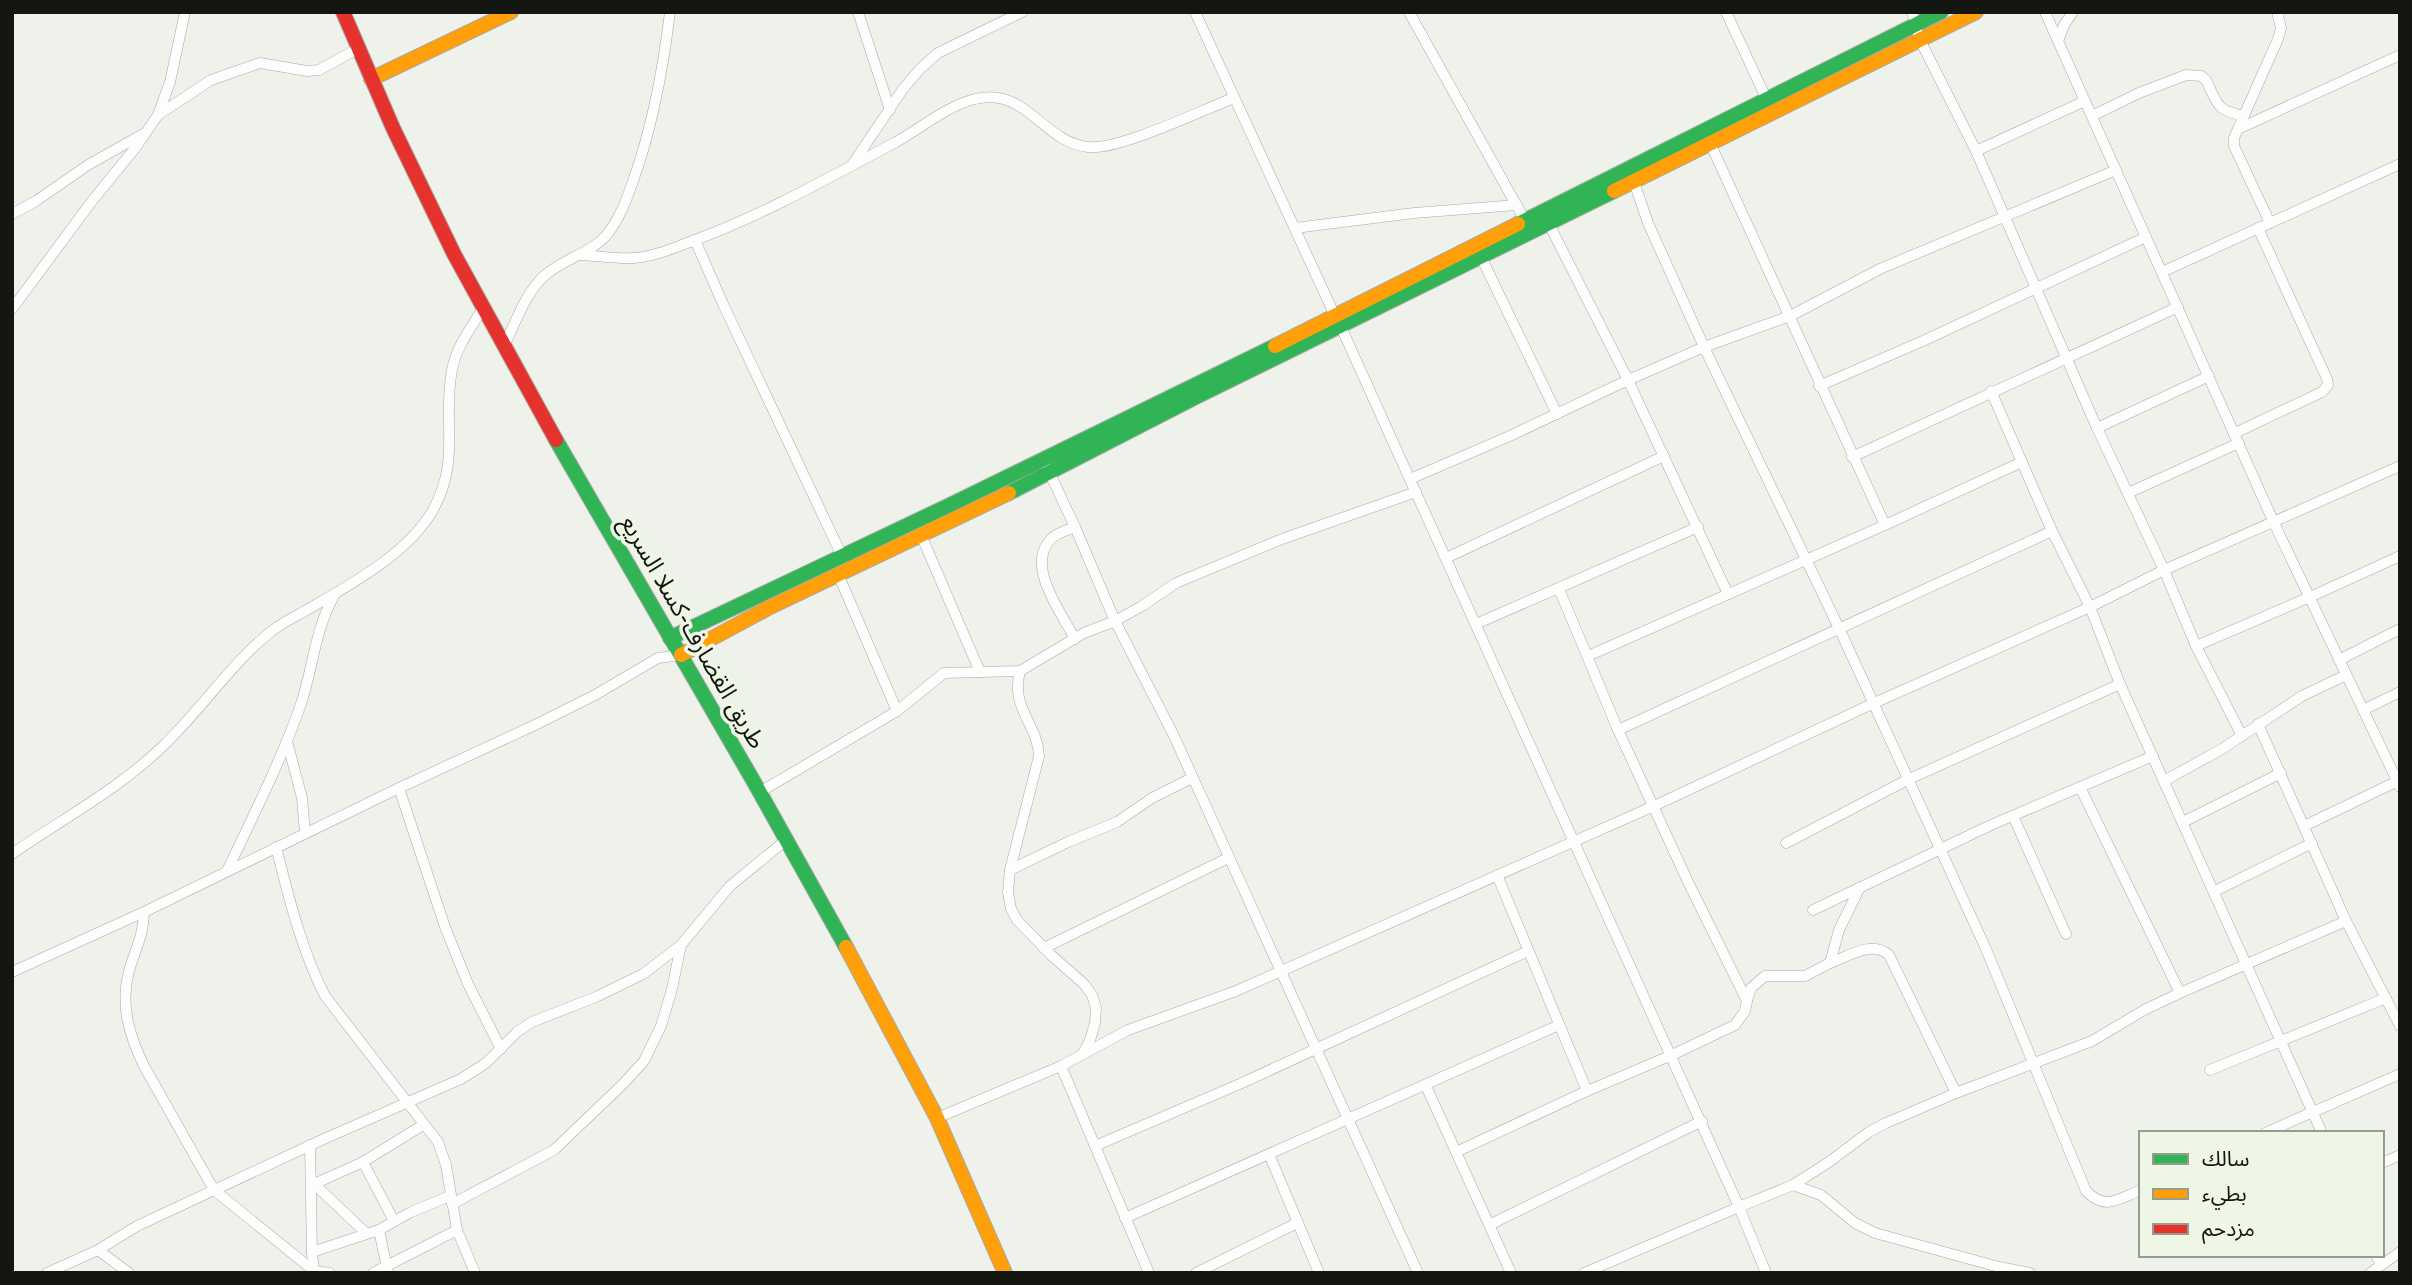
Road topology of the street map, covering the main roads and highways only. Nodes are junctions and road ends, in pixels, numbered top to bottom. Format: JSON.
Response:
{"nodes":[{"id":1,"x":343,"y":12,"type":"edge"},
{"id":2,"x":511,"y":12,"type":"edge"},
{"id":3,"x":1941,"y":12,"type":"edge"},
{"id":4,"x":1976,"y":12,"type":"edge"},
{"id":5,"x":1914,"y":19,"type":"edge"},
{"id":6,"x":371,"y":79,"type":"junction"},
{"id":7,"x":1528,"y":226,"type":"junction"},
{"id":8,"x":1338,"y":321,"type":"junction"},
{"id":9,"x":1046,"y":466,"type":"junction"},
{"id":10,"x":670,"y":638,"type":"junction"},
{"id":11,"x":681,"y":655,"type":"junction"},
{"id":12,"x":1005,"y":1273,"type":"edge"}],
"edges":[{"from":1,"to":6,"type":"main road","name":"طريق القضارف-كسلا السريع"},
{"from":2,"to":6,"type":"main road"},
{"from":3,"to":5,"type":"main road"},
{"from":4,"to":7,"type":"main road"},
{"from":5,"to":7,"type":"main road"},
{"from":6,"to":10,"type":"main road","name":"طريق القضارف-كسلا السريع"},
{"from":7,"to":8,"type":"main road"},
{"from":7,"to":8,"type":"main road"},
{"from":8,"to":9,"type":"main road"},
{"from":9,"to":10,"type":"main road"},
{"from":9,"to":11,"type":"main road"},
{"from":10,"to":11,"type":"main road","name":"طريق القضارف-كسلا السريع"},
{"from":11,"to":12,"type":"main road","name":"طريق القضارف-كسلا السريع"}]}
